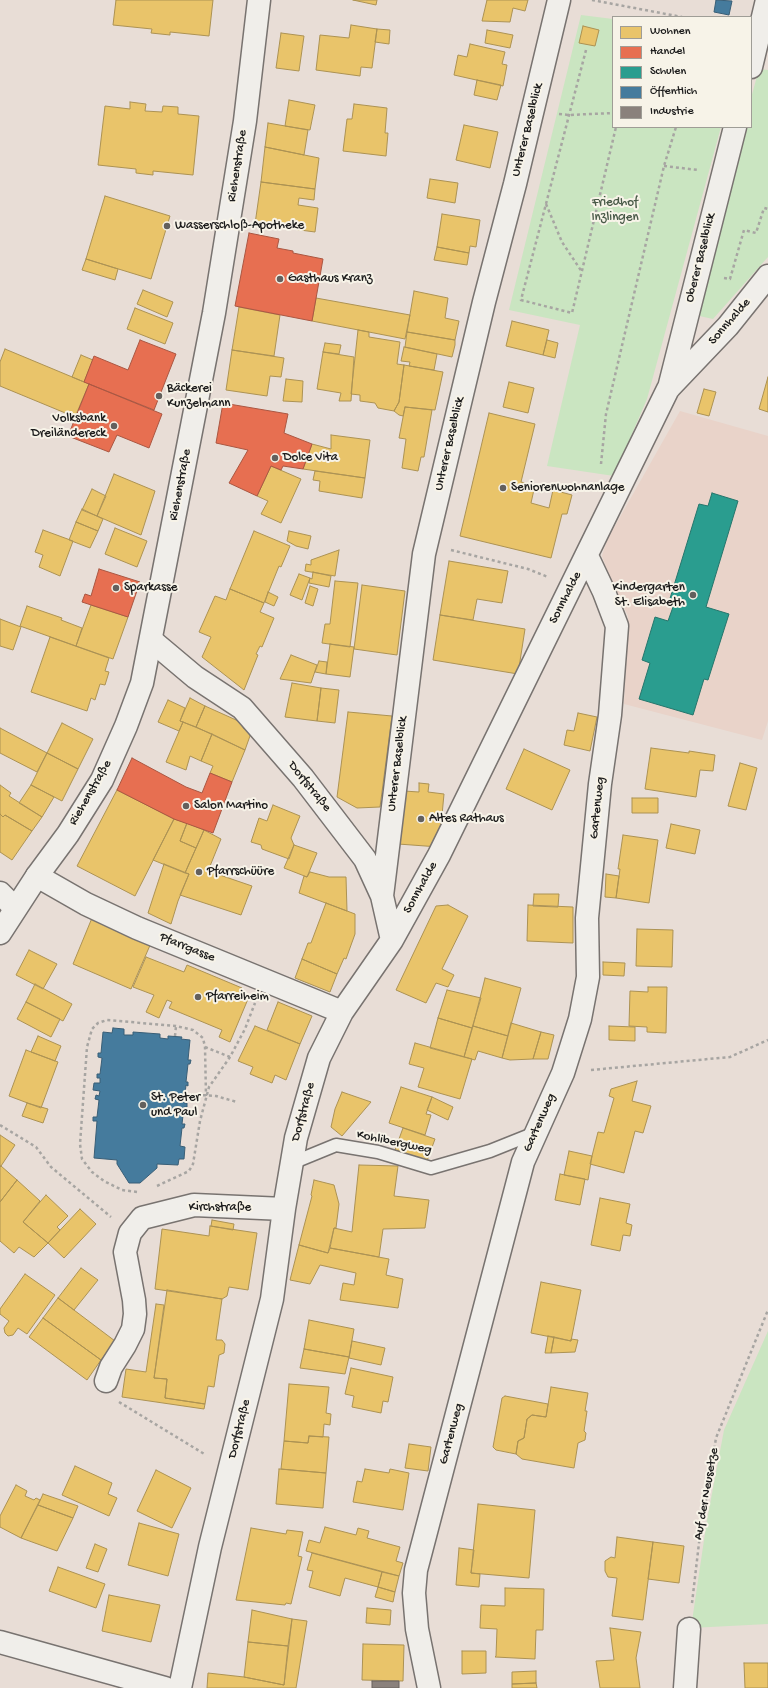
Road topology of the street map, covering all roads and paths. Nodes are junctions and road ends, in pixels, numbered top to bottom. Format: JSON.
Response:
{"nodes":[{"id":1,"x":259,"y":0,"type":"edge"},
{"id":2,"x":559,"y":0,"type":"edge"},
{"id":3,"x":592,"y":0,"type":"edge"},
{"id":4,"x":767,"y":0,"type":"edge"},
{"id":5,"x":677,"y":16,"type":"edge"},
{"id":6,"x":586,"y":50,"type":"dead end"},
{"id":7,"x":752,"y":63,"type":"edge"},
{"id":8,"x":557,"y":113,"type":"dead end"},
{"id":9,"x":612,"y":113,"type":"edge"},
{"id":10,"x":569,"y":115,"type":"junction"},
{"id":11,"x":616,"y":128,"type":"edge"},
{"id":12,"x":676,"y":128,"type":"edge"},
{"id":13,"x":735,"y":128,"type":"edge"},
{"id":14,"x":664,"y":166,"type":"junction"},
{"id":15,"x":701,"y":171,"type":"dead end"},
{"id":16,"x":546,"y":203,"type":"junction"},
{"id":17,"x":768,"y":209,"type":"edge"},
{"id":18,"x":698,"y":271,"type":"junction"},
{"id":19,"x":582,"y":272,"type":"junction"},
{"id":20,"x":768,"y":276,"type":"edge"},
{"id":21,"x":668,"y":389,"type":"junction"},
{"id":22,"x":601,"y":466,"type":"dead end"},
{"id":23,"x":427,"y":544,"type":"junction"},
{"id":24,"x":587,"y":556,"type":"junction"},
{"id":25,"x":572,"y":587,"type":"junction"},
{"id":26,"x":151,"y":640,"type":"junction"},
{"id":27,"x":37,"y":876,"type":"junction"},
{"id":28,"x":0,"y":892,"type":"edge"},
{"id":29,"x":382,"y":896,"type":"junction"},
{"id":30,"x":15,"y":908,"type":"junction"},
{"id":31,"x":0,"y":933,"type":"edge"},
{"id":32,"x":392,"y":940,"type":"junction"},
{"id":33,"x":264,"y":979,"type":"junction"},
{"id":34,"x":342,"y":1012,"type":"junction"},
{"id":35,"x":176,"y":1026,"type":"junction"},
{"id":36,"x":175,"y":1036,"type":"dead end"},
{"id":37,"x":768,"y":1040,"type":"edge"},
{"id":38,"x":205,"y":1047,"type":"junction"},
{"id":39,"x":230,"y":1057,"type":"junction"},
{"id":40,"x":563,"y":1072,"type":"junction"},
{"id":41,"x":185,"y":1094,"type":"dead end"},
{"id":42,"x":206,"y":1096,"type":"junction"},
{"id":43,"x":237,"y":1102,"type":"dead end"},
{"id":44,"x":0,"y":1125,"type":"edge"},
{"id":45,"x":537,"y":1132,"type":"junction"},
{"id":46,"x":292,"y":1163,"type":"junction"},
{"id":47,"x":154,"y":1187,"type":"dead end"},
{"id":48,"x":143,"y":1191,"type":"dead end"},
{"id":49,"x":284,"y":1209,"type":"junction"},
{"id":50,"x":130,"y":1233,"type":"junction"},
{"id":51,"x":768,"y":1310,"type":"edge"},
{"id":52,"x":106,"y":1380,"type":"joint"},
{"id":53,"x":230,"y":1470,"type":"junction"},
{"id":54,"x":689,"y":1628,"type":"joint"},
{"id":55,"x":0,"y":1642,"type":"edge"},
{"id":56,"x":165,"y":1688,"type":"edge"},
{"id":57,"x":180,"y":1688,"type":"edge"},
{"id":58,"x":429,"y":1688,"type":"edge"},
{"id":59,"x":685,"y":1688,"type":"edge"}],
"edges":[{"from":1,"to":26,"type":"street","name":"Riehenstraße"},
{"from":2,"to":23,"type":"street","name":"Unterer Baselblick"},
{"from":3,"to":5,"type":"path"},
{"from":4,"to":7,"type":"street"},
{"from":6,"to":10,"type":"path"},
{"from":8,"to":10,"type":"path"},
{"from":9,"to":10,"type":"path"},
{"from":10,"to":16,"type":"path"},
{"from":11,"to":19,"type":"path"},
{"from":12,"to":14,"type":"path"},
{"from":13,"to":18,"type":"street","name":"Oberer Baselblick"},
{"from":14,"to":15,"type":"path"},
{"from":14,"to":22,"type":"path"},
{"from":16,"to":19,"type":"path"},
{"from":16,"to":19,"type":"path"},
{"from":17,"to":18,"type":"path"},
{"from":18,"to":21,"type":"street","name":"Oberer Baselblick"},
{"from":20,"to":21,"type":"street","name":"Sonnhalde"},
{"from":21,"to":24,"type":"street","name":"Sonnhalde"},
{"from":23,"to":25,"type":"path"},
{"from":23,"to":29,"type":"street","name":"Unterer Baselblick"},
{"from":24,"to":25,"type":"street","name":"Sonnhalde"},
{"from":24,"to":40,"type":"street","name":"Gartenweg"},
{"from":25,"to":32,"type":"street","name":"Sonnhalde"},
{"from":26,"to":27,"type":"street","name":"Riehenstraße"},
{"from":26,"to":29,"type":"street","name":"Dorfstraße"},
{"from":27,"to":30,"type":"street","name":"Riehenstraße"},
{"from":27,"to":33,"type":"street","name":"Pfarrgasse"},
{"from":28,"to":30,"type":"street"},
{"from":29,"to":32,"type":"street","name":"Dorfstraße"},
{"from":30,"to":31,"type":"street","name":"Riehenstraße"},
{"from":32,"to":34,"type":"street","name":"Dorfstraße"},
{"from":33,"to":34,"type":"street","name":"Pfarrgasse"},
{"from":33,"to":39,"type":"path"},
{"from":34,"to":46,"type":"street","name":"Dorfstraße"},
{"from":35,"to":36,"type":"path"},
{"from":35,"to":38,"type":"path"},
{"from":35,"to":48,"type":"path"},
{"from":37,"to":40,"type":"path"},
{"from":38,"to":39,"type":"path"},
{"from":38,"to":42,"type":"path"},
{"from":39,"to":42,"type":"path"},
{"from":40,"to":45,"type":"street","name":"Gartenweg"},
{"from":41,"to":42,"type":"path"},
{"from":42,"to":43,"type":"path"},
{"from":42,"to":47,"type":"path"},
{"from":44,"to":50,"type":"path"},
{"from":45,"to":46,"type":"lane","name":"Kohlibergweg"},
{"from":45,"to":58,"type":"street","name":"Gartenweg"},
{"from":46,"to":49,"type":"street","name":"Dorfstraße"},
{"from":49,"to":50,"type":"street","name":"Kirchstraße"},
{"from":49,"to":53,"type":"street","name":"Dorfstraße"},
{"from":50,"to":52,"type":"street","name":"Kirchstraße"},
{"from":51,"to":54,"type":"path","name":"Auf der Neusetze"},
{"from":52,"to":53,"type":"path"},
{"from":53,"to":57,"type":"street","name":"Dorfstraße"},
{"from":54,"to":59,"type":"street"},
{"from":55,"to":56,"type":"street"}]}
